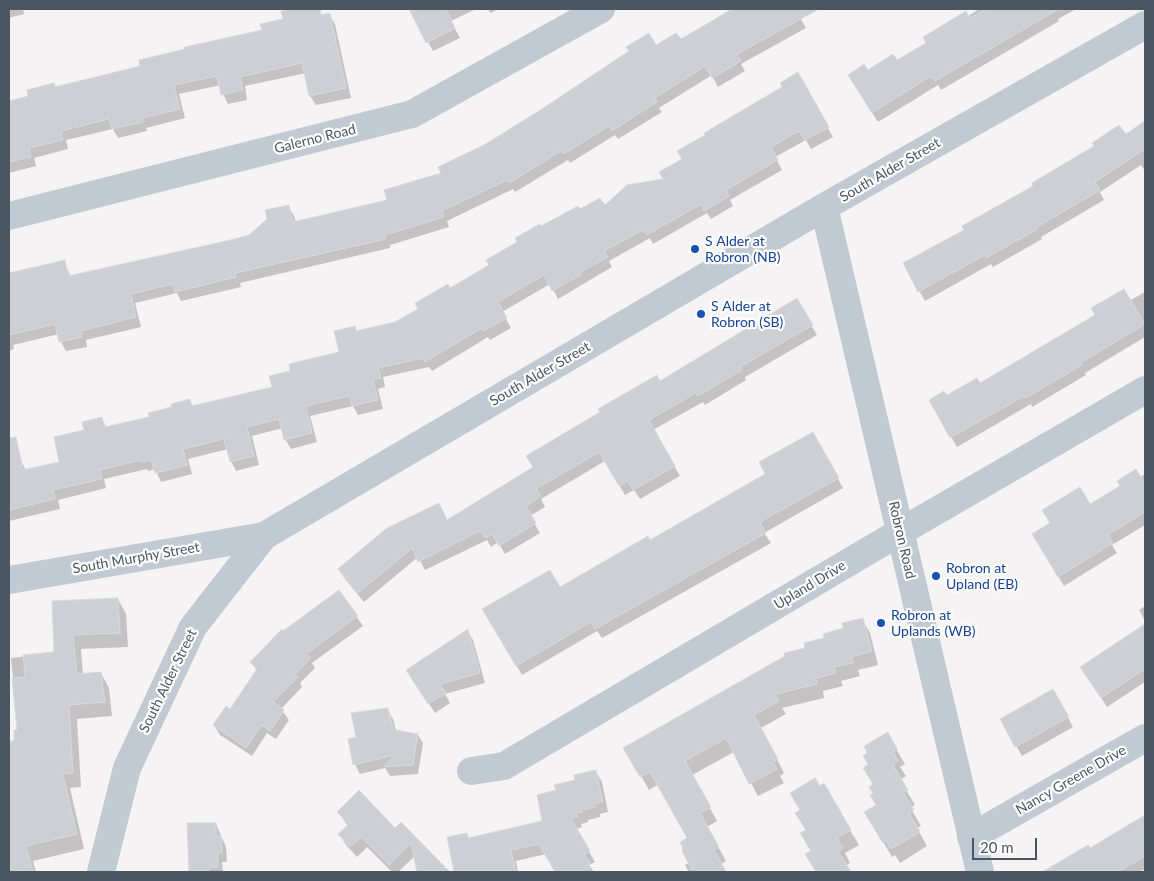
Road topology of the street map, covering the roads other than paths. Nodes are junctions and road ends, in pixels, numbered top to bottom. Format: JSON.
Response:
{"nodes":[{"id":1,"x":601,"y":9,"type":"edge"},
{"id":2,"x":1145,"y":25,"type":"edge"},
{"id":3,"x":824,"y":207,"type":"junction"},
{"id":4,"x":9,"y":216,"type":"edge"},
{"id":5,"x":1145,"y":390,"type":"edge"},
{"id":6,"x":900,"y":532,"type":"junction"},
{"id":7,"x":264,"y":536,"type":"junction"},
{"id":8,"x":9,"y":580,"type":"edge"},
{"id":9,"x":1145,"y":738,"type":"edge"},
{"id":10,"x":471,"y":771,"type":"dead end"},
{"id":11,"x":971,"y":837,"type":"junction"},
{"id":12,"x":101,"y":872,"type":"edge"},
{"id":13,"x":980,"y":872,"type":"edge"}],
"edges":[{"from":1,"to":4,"type":"street","name":"Galerno Road"},
{"from":2,"to":3,"type":"street","name":"South Alder Street"},
{"from":3,"to":6,"type":"street","name":"Robron Road"},
{"from":3,"to":7,"type":"street","name":"South Alder Street"},
{"from":5,"to":6,"type":"street","name":"Upland Drive"},
{"from":6,"to":10,"type":"street","name":"Upland Drive"},
{"from":6,"to":11,"type":"street","name":"Robron Road"},
{"from":7,"to":8,"type":"street","name":"South Murphy Street"},
{"from":7,"to":12,"type":"street","name":"South Alder Street"},
{"from":9,"to":11,"type":"street","name":"Nancy Greene Drive"},
{"from":11,"to":13,"type":"street","name":"Robron Road"}]}
